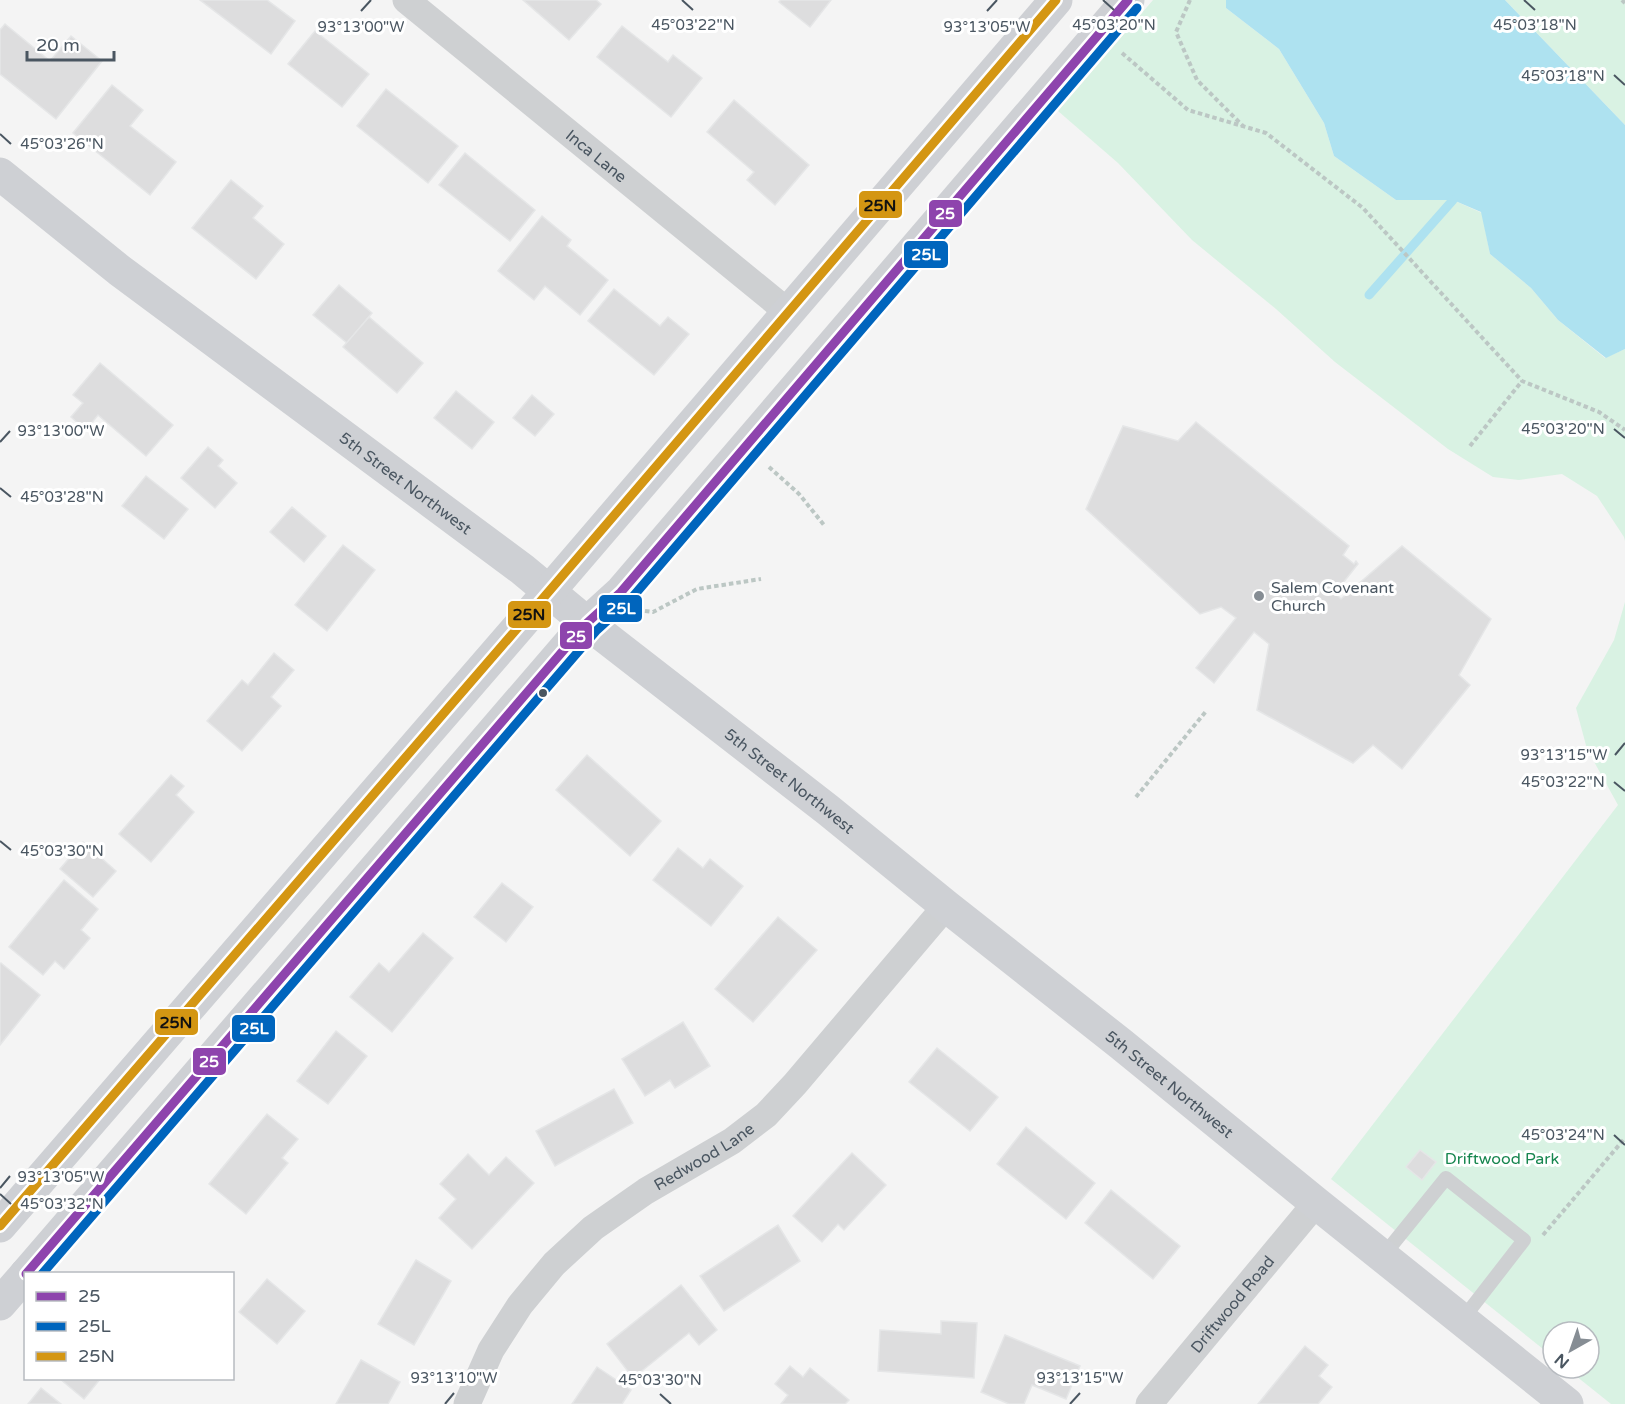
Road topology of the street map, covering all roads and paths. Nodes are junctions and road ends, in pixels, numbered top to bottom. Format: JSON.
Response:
{"nodes":[{"id":1,"x":406,"y":0,"type":"edge"},
{"id":2,"x":1056,"y":0,"type":"edge"},
{"id":3,"x":1128,"y":0,"type":"edge"},
{"id":4,"x":1190,"y":0,"type":"edge"},
{"id":5,"x":1100,"y":33,"type":"junction"},
{"id":6,"x":1244,"y":126,"type":"junction"},
{"id":7,"x":0,"y":174,"type":"edge"},
{"id":8,"x":788,"y":312,"type":"junction"},
{"id":9,"x":1522,"y":381,"type":"junction"},
{"id":10,"x":1625,"y":430,"type":"edge"},
{"id":11,"x":746,"y":446,"type":"junction"},
{"id":12,"x":1470,"y":446,"type":"dead end"},
{"id":13,"x":824,"y":525,"type":"dead end"},
{"id":14,"x":761,"y":579,"type":"dead end"},
{"id":15,"x":549,"y":592,"type":"junction"},
{"id":16,"x":645,"y":611,"type":"dead end"},
{"id":17,"x":587,"y":623,"type":"junction"},
{"id":18,"x":1207,"y":710,"type":"dead end"},
{"id":19,"x":1136,"y":797,"type":"dead end"},
{"id":20,"x":946,"y":906,"type":"junction"},
{"id":21,"x":1625,"y":1138,"type":"edge"},
{"id":22,"x":1316,"y":1203,"type":"junction"},
{"id":23,"x":0,"y":1226,"type":"edge"},
{"id":24,"x":1524,"y":1240,"type":"junction"},
{"id":25,"x":1383,"y":1257,"type":"junction"},
{"id":26,"x":28,"y":1272,"type":"edge"},
{"id":27,"x":24,"y":1276,"type":"edge"},
{"id":28,"x":0,"y":1304,"type":"edge"},
{"id":29,"x":1462,"y":1320,"type":"junction"},
{"id":30,"x":467,"y":1404,"type":"edge"},
{"id":31,"x":1149,"y":1404,"type":"edge"},
{"id":32,"x":1567,"y":1404,"type":"edge"}],
"edges":[{"from":1,"to":8,"type":"street","name":"Inca Lane"},
{"from":2,"to":8,"type":"main road"},
{"from":3,"to":5,"type":"main road"},
{"from":4,"to":6,"type":"path"},
{"from":5,"to":6,"type":"path"},
{"from":5,"to":11,"type":"main road"},
{"from":6,"to":9,"type":"path"},
{"from":7,"to":15,"type":"main road","name":"5th Street Northwest"},
{"from":8,"to":15,"type":"main road"},
{"from":9,"to":10,"type":"path"},
{"from":9,"to":12,"type":"path"},
{"from":11,"to":13,"type":"path"},
{"from":11,"to":17,"type":"main road"},
{"from":14,"to":16,"type":"path"},
{"from":15,"to":17,"type":"main road","name":"5th Street Northwest"},
{"from":15,"to":23,"type":"main road"},
{"from":17,"to":20,"type":"main road","name":"5th Street Northwest"},
{"from":17,"to":26,"type":"main road"},
{"from":18,"to":19,"type":"path"},
{"from":20,"to":22,"type":"main road","name":"5th Street Northwest"},
{"from":20,"to":30,"type":"street","name":"Redwood Lane"},
{"from":21,"to":24,"type":"path"},
{"from":22,"to":25,"type":"main road","name":"5th Street Northwest"},
{"from":22,"to":31,"type":"street","name":"Driftwood Road"},
{"from":24,"to":25,"type":"lane"},
{"from":24,"to":29,"type":"lane"},
{"from":25,"to":29,"type":"main road","name":"5th Street Northwest"},
{"from":27,"to":28,"type":"main road"},
{"from":29,"to":32,"type":"main road","name":"5th Street Northwest"}]}
